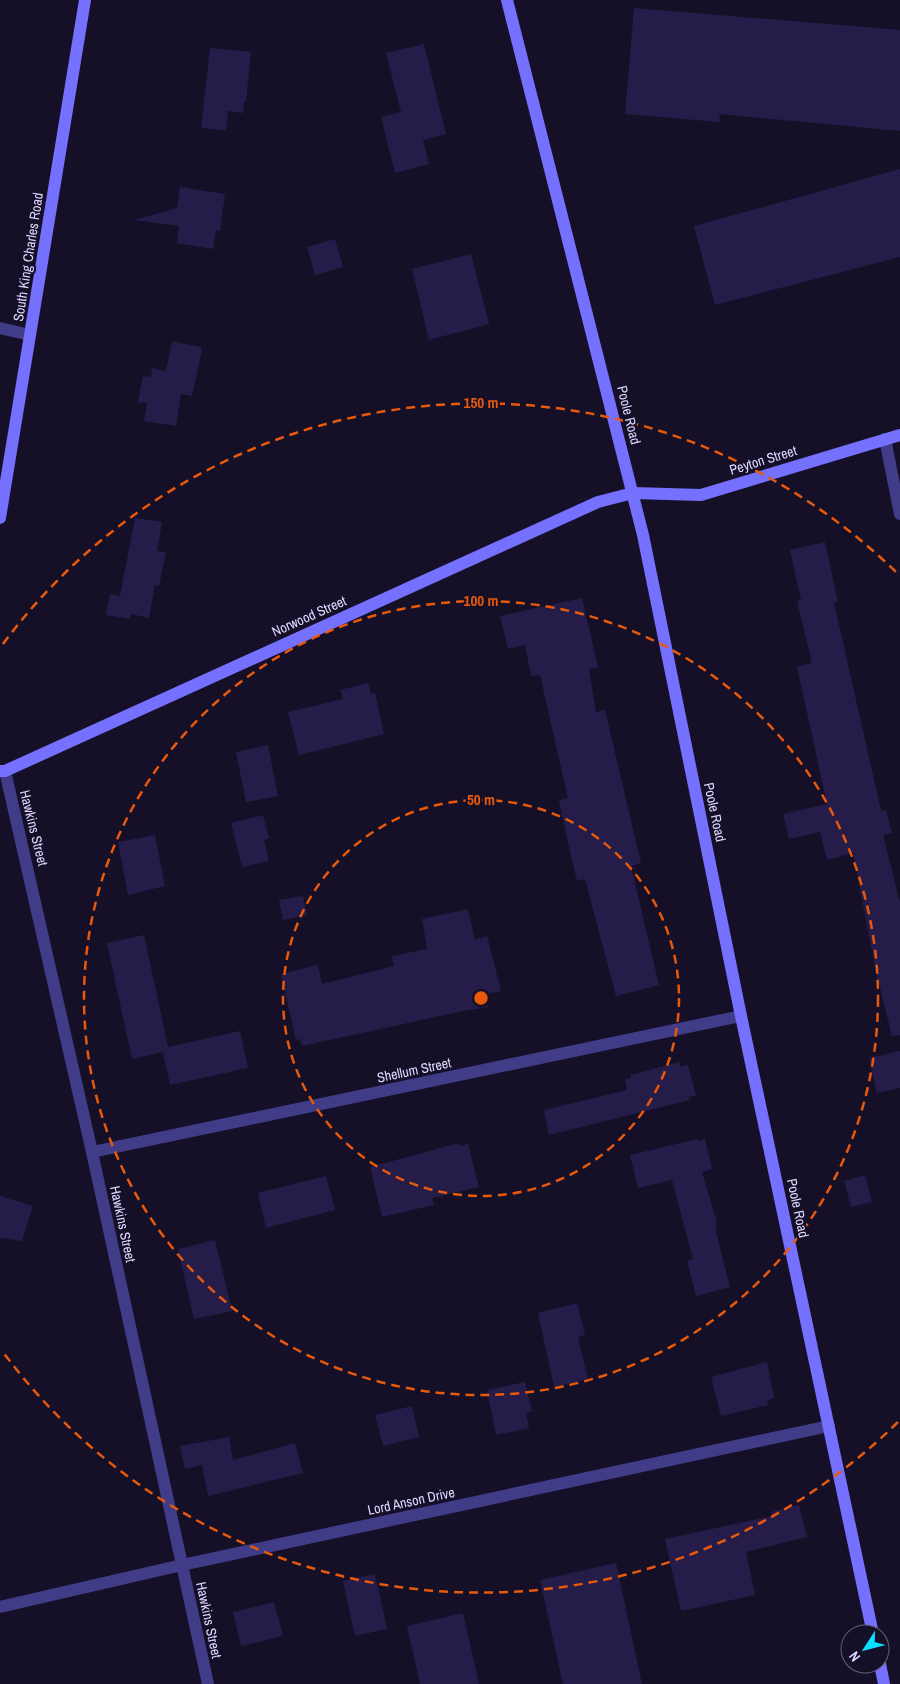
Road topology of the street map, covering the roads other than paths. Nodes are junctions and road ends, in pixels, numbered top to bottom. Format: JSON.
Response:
{"nodes":[{"id":1,"x":84,"y":0,"type":"edge"},
{"id":2,"x":507,"y":0,"type":"edge"},
{"id":3,"x":0,"y":328,"type":"edge"},
{"id":4,"x":30,"y":335,"type":"junction"},
{"id":5,"x":900,"y":435,"type":"edge"},
{"id":6,"x":885,"y":439,"type":"junction"},
{"id":7,"x":633,"y":493,"type":"junction"},
{"id":8,"x":900,"y":514,"type":"edge"},
{"id":9,"x":0,"y":518,"type":"edge"},
{"id":10,"x":3,"y":771,"type":"edge"},
{"id":11,"x":742,"y":1016,"type":"junction"},
{"id":12,"x":92,"y":1152,"type":"junction"},
{"id":13,"x":829,"y":1426,"type":"junction"},
{"id":14,"x":182,"y":1565,"type":"junction"},
{"id":15,"x":0,"y":1607,"type":"edge"},
{"id":16,"x":871,"y":1624,"type":"edge"},
{"id":17,"x":208,"y":1684,"type":"edge"}],
"edges":[{"from":1,"to":4,"type":"main road","name":"South King Charles Road"},
{"from":2,"to":7,"type":"main road","name":"Poole Road"},
{"from":3,"to":4,"type":"street"},
{"from":4,"to":9,"type":"main road","name":"South King Charles Road"},
{"from":5,"to":6,"type":"main road","name":"Peyton Street"},
{"from":6,"to":7,"type":"main road","name":"Peyton Street"},
{"from":6,"to":8,"type":"street"},
{"from":7,"to":10,"type":"main road","name":"Norwood Street"},
{"from":7,"to":11,"type":"main road","name":"Poole Road"},
{"from":10,"to":12,"type":"street","name":"Hawkins Street"},
{"from":11,"to":12,"type":"street","name":"Shellum Street"},
{"from":11,"to":13,"type":"main road","name":"Poole Road"},
{"from":12,"to":14,"type":"street","name":"Hawkins Street"},
{"from":13,"to":14,"type":"street","name":"Lord Anson Drive"},
{"from":13,"to":16,"type":"main road","name":"Poole Road"},
{"from":14,"to":15,"type":"street","name":"Lord Anson Drive"},
{"from":14,"to":17,"type":"street","name":"Hawkins Street"}]}
